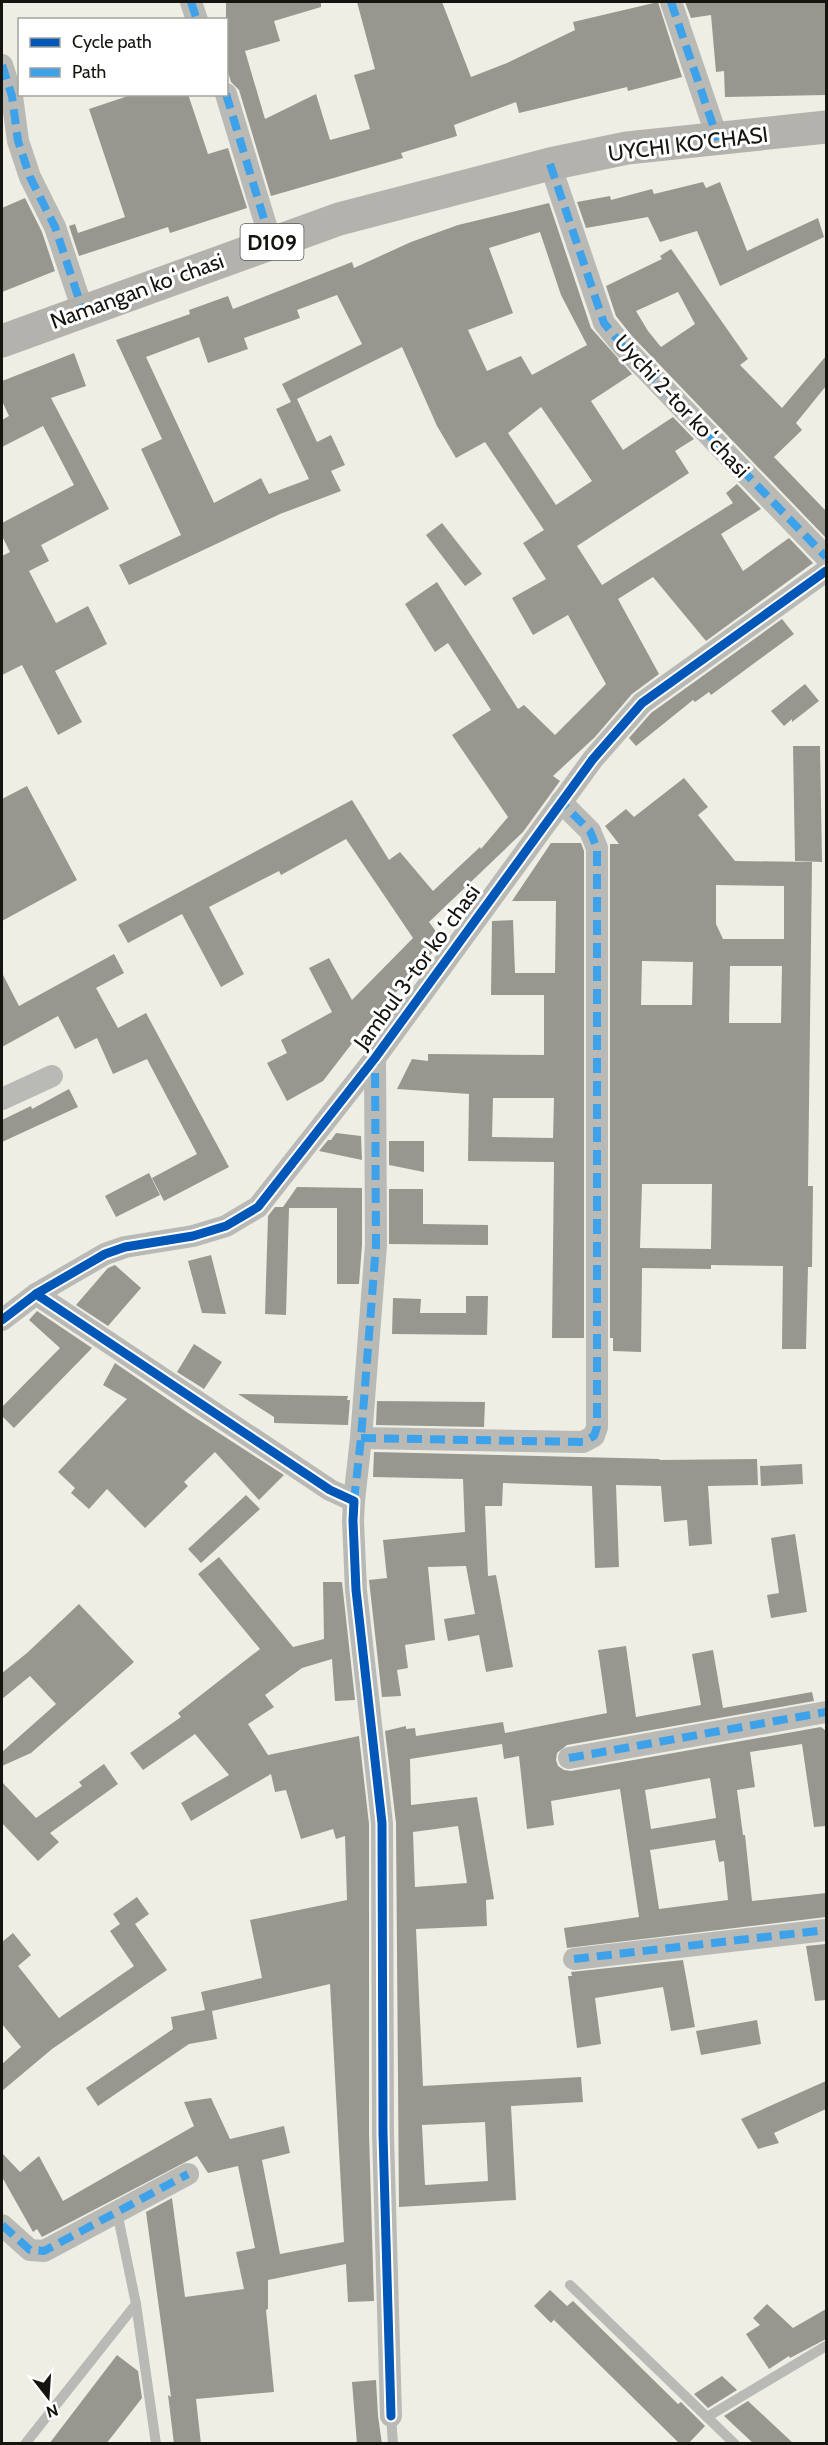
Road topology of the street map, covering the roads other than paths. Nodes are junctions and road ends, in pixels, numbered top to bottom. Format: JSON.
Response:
{"nodes":[{"id":1,"x":191,"y":2,"type":"edge"},
{"id":2,"x":671,"y":2,"type":"edge"},
{"id":3,"x":196,"y":18,"type":"edge"},
{"id":4,"x":2,"y":65,"type":"edge"},
{"id":5,"x":227,"y":96,"type":"edge"},
{"id":6,"x":826,"y":128,"type":"edge"},
{"id":7,"x":718,"y":140,"type":"junction"},
{"id":8,"x":550,"y":164,"type":"junction"},
{"id":9,"x":271,"y":242,"type":"junction"},
{"id":10,"x":83,"y":311,"type":"junction"},
{"id":11,"x":2,"y":341,"type":"edge"},
{"id":12,"x":826,"y":557,"type":"edge"},
{"id":13,"x":826,"y":571,"type":"edge"},
{"id":14,"x":561,"y":802,"type":"junction"},
{"id":15,"x":375,"y":1058,"type":"junction"},
{"id":16,"x":52,"y":1076,"type":"dead end"},
{"id":17,"x":2,"y":1099,"type":"edge"},
{"id":18,"x":36,"y":1294,"type":"junction"},
{"id":19,"x":2,"y":1320,"type":"edge"},
{"id":20,"x":361,"y":1438,"type":"junction"},
{"id":21,"x":354,"y":1501,"type":"junction"},
{"id":22,"x":826,"y":1712,"type":"edge"},
{"id":23,"x":569,"y":1758,"type":"dead end"},
{"id":24,"x":826,"y":1930,"type":"edge"},
{"id":25,"x":574,"y":1959,"type":"dead end"},
{"id":26,"x":188,"y":2174,"type":"dead end"},
{"id":27,"x":117,"y":2212,"type":"junction"},
{"id":28,"x":2,"y":2226,"type":"edge"},
{"id":29,"x":570,"y":2285,"type":"dead end"},
{"id":30,"x":136,"y":2304,"type":"junction"},
{"id":31,"x":826,"y":2346,"type":"edge"},
{"id":32,"x":391,"y":2416,"type":"joint"},
{"id":33,"x":707,"y":2417,"type":"junction"},
{"id":34,"x":25,"y":2444,"type":"edge"},
{"id":35,"x":156,"y":2444,"type":"edge"},
{"id":36,"x":393,"y":2444,"type":"edge"},
{"id":37,"x":735,"y":2444,"type":"edge"}],
"edges":[{"from":1,"to":3,"type":"street"},
{"from":2,"to":7,"type":"street"},
{"from":4,"to":10,"type":"street"},
{"from":5,"to":9,"type":"street"},
{"from":6,"to":7,"type":"main road","name":"UYCHI KO'CHASI","number":"D109"},
{"from":7,"to":8,"type":"main road","name":"UYCHI KO'CHASI","number":"D109"},
{"from":8,"to":9,"type":"main road","name":"Namangan koʻchasi","number":"D109"},
{"from":8,"to":12,"type":"street","name":"Uychi 2-tor koʻchasi"},
{"from":9,"to":10,"type":"main road","name":"Namangan koʻchasi","number":"D109"},
{"from":10,"to":11,"type":"main road","name":"Namangan koʻchasi","number":"D109"},
{"from":13,"to":14,"type":"street","name":"Jambul 3-tor koʻchasi"},
{"from":14,"to":15,"type":"street","name":"Jambul 3-tor koʻchasi"},
{"from":14,"to":20,"type":"street"},
{"from":15,"to":18,"type":"street","name":"Jambul 3-tor koʻchasi"},
{"from":15,"to":20,"type":"street"},
{"from":16,"to":17,"type":"street"},
{"from":18,"to":19,"type":"street","name":"Jambul 3-tor koʻchasi"},
{"from":18,"to":21,"type":"street"},
{"from":20,"to":21,"type":"street"},
{"from":21,"to":32,"type":"street"},
{"from":22,"to":23,"type":"street"},
{"from":24,"to":25,"type":"street"},
{"from":26,"to":27,"type":"street"},
{"from":27,"to":28,"type":"street"},
{"from":27,"to":30,"type":"lane"},
{"from":29,"to":33,"type":"lane"},
{"from":30,"to":34,"type":"lane"},
{"from":30,"to":35,"type":"lane"},
{"from":31,"to":33,"type":"lane"},
{"from":32,"to":36,"type":"lane"},
{"from":33,"to":37,"type":"lane"}]}
